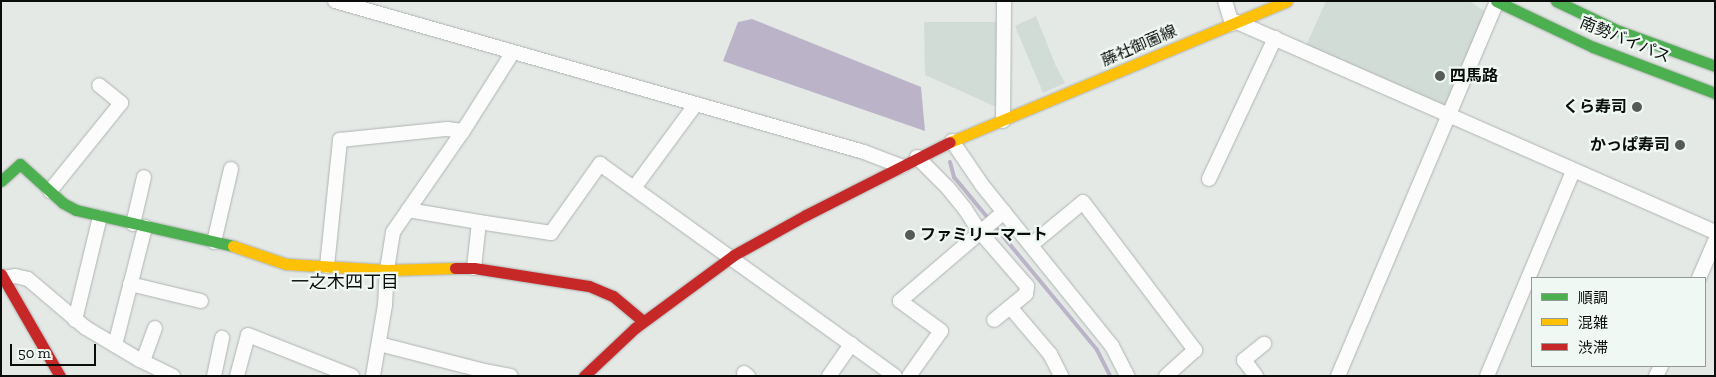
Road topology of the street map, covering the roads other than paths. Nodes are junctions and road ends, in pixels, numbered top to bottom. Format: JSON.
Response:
{"nodes":[{"id":1,"x":335,"y":1,"type":"edge"},
{"id":2,"x":1004,"y":1,"type":"edge"},
{"id":3,"x":1225,"y":1,"type":"edge"},
{"id":4,"x":1287,"y":1,"type":"edge"},
{"id":5,"x":1497,"y":1,"type":"edge"},
{"id":6,"x":1556,"y":1,"type":"edge"},
{"id":7,"x":1234,"y":23,"type":"junction"},
{"id":8,"x":1275,"y":38,"type":"junction"},
{"id":9,"x":513,"y":52,"type":"junction"},
{"id":10,"x":1715,"y":66,"type":"edge"},
{"id":11,"x":99,"y":85,"type":"dead end"},
{"id":12,"x":1715,"y":93,"type":"edge"},
{"id":13,"x":696,"y":104,"type":"junction"},
{"id":14,"x":1450,"y":114,"type":"junction"},
{"id":15,"x":1003,"y":121,"type":"junction"},
{"id":16,"x":463,"y":131,"type":"junction"},
{"id":17,"x":952,"y":141,"type":"junction"},
{"id":18,"x":917,"y":157,"type":"junction"},
{"id":19,"x":901,"y":166,"type":"junction"},
{"id":20,"x":231,"y":169,"type":"dead end"},
{"id":21,"x":1573,"y":170,"type":"junction"},
{"id":22,"x":144,"y":177,"type":"dead end"},
{"id":23,"x":1209,"y":179,"type":"dead end"},
{"id":24,"x":1,"y":181,"type":"edge"},
{"id":25,"x":634,"y":188,"type":"junction"},
{"id":26,"x":50,"y":191,"type":"junction"},
{"id":27,"x":408,"y":210,"type":"junction"},
{"id":28,"x":1003,"y":214,"type":"junction"},
{"id":29,"x":100,"y":217,"type":"junction"},
{"id":30,"x":479,"y":222,"type":"junction"},
{"id":31,"x":138,"y":225,"type":"junction"},
{"id":32,"x":982,"y":230,"type":"junction"},
{"id":33,"x":1715,"y":232,"type":"edge"},
{"id":34,"x":1715,"y":240,"type":"edge"},
{"id":35,"x":214,"y":242,"type":"junction"},
{"id":36,"x":1030,"y":245,"type":"junction"},
{"id":37,"x":730,"y":258,"type":"junction"},
{"id":38,"x":328,"y":266,"type":"junction"},
{"id":39,"x":474,"y":268,"type":"junction"},
{"id":40,"x":387,"y":270,"type":"junction"},
{"id":41,"x":2,"y":276,"type":"edge"},
{"id":42,"x":1532,"y":277,"type":"edge"},
{"id":43,"x":1699,"y":277,"type":"edge"},
{"id":44,"x":1530,"y":282,"type":"edge"},
{"id":45,"x":130,"y":284,"type":"junction"},
{"id":46,"x":201,"y":301,"type":"dead end"},
{"id":47,"x":1010,"y":307,"type":"junction"},
{"id":48,"x":75,"y":320,"type":"junction"},
{"id":49,"x":994,"y":320,"type":"dead end"},
{"id":50,"x":643,"y":321,"type":"junction"},
{"id":51,"x":155,"y":328,"type":"dead end"},
{"id":52,"x":222,"y":338,"type":"dead end"},
{"id":53,"x":378,"y":344,"type":"junction"},
{"id":54,"x":851,"y":344,"type":"junction"},
{"id":55,"x":1264,"y":344,"type":"dead end"},
{"id":56,"x":115,"y":345,"type":"junction"},
{"id":57,"x":143,"y":361,"type":"junction"},
{"id":58,"x":1168,"y":375,"type":"edge"},
{"id":59,"x":60,"y":376,"type":"edge"},
{"id":60,"x":173,"y":376,"type":"edge"},
{"id":61,"x":214,"y":376,"type":"edge"},
{"id":62,"x":237,"y":376,"type":"edge"},
{"id":63,"x":352,"y":376,"type":"edge"},
{"id":64,"x":373,"y":376,"type":"edge"},
{"id":65,"x":511,"y":376,"type":"edge"},
{"id":66,"x":584,"y":376,"type":"edge"},
{"id":67,"x":829,"y":376,"type":"edge"},
{"id":68,"x":895,"y":376,"type":"edge"},
{"id":69,"x":909,"y":376,"type":"edge"},
{"id":70,"x":1061,"y":376,"type":"edge"},
{"id":71,"x":1127,"y":376,"type":"edge"},
{"id":72,"x":1256,"y":376,"type":"edge"},
{"id":73,"x":1338,"y":376,"type":"edge"},
{"id":74,"x":1487,"y":376,"type":"edge"}],
"edges":[{"from":1,"to":9,"type":"street"},
{"from":2,"to":15,"type":"street"},
{"from":3,"to":7,"type":"street"},
{"from":4,"to":7,"type":"main road","name":"藤社御薗線"},
{"from":5,"to":12,"type":"main road","name":"南勢バイパス"},
{"from":5,"to":14,"type":"street"},
{"from":6,"to":10,"type":"main road","name":"南勢バイパス"},
{"from":7,"to":8,"type":"street"},
{"from":7,"to":15,"type":"main road","name":"藤社御薗線"},
{"from":8,"to":14,"type":"street"},
{"from":8,"to":23,"type":"street"},
{"from":9,"to":13,"type":"street"},
{"from":9,"to":16,"type":"street"},
{"from":11,"to":26,"type":"street"},
{"from":13,"to":19,"type":"street"},
{"from":13,"to":25,"type":"street"},
{"from":14,"to":21,"type":"street"},
{"from":14,"to":73,"type":"street"},
{"from":15,"to":17,"type":"main road","name":"藤社御薗線"},
{"from":16,"to":27,"type":"street"},
{"from":16,"to":38,"type":"street"},
{"from":17,"to":18,"type":"main road","name":"藤社御薗線"},
{"from":17,"to":28,"type":"street"},
{"from":18,"to":19,"type":"main road","name":"藤社御薗線"},
{"from":18,"to":32,"type":"street"},
{"from":19,"to":37,"type":"main road","name":"藤社御薗線"},
{"from":20,"to":35,"type":"street"},
{"from":21,"to":33,"type":"street"},
{"from":21,"to":42,"type":"street"},
{"from":22,"to":31,"type":"street"},
{"from":24,"to":26,"type":"main road"},
{"from":25,"to":30,"type":"street"},
{"from":25,"to":37,"type":"street"},
{"from":26,"to":29,"type":"main road"},
{"from":27,"to":30,"type":"street"},
{"from":27,"to":40,"type":"street"},
{"from":28,"to":32,"type":"street"},
{"from":28,"to":36,"type":"street"},
{"from":29,"to":31,"type":"main road"},
{"from":29,"to":48,"type":"street"},
{"from":30,"to":39,"type":"street"},
{"from":31,"to":35,"type":"main road"},
{"from":31,"to":45,"type":"street"},
{"from":32,"to":47,"type":"street"},
{"from":32,"to":69,"type":"street"},
{"from":34,"to":43,"type":"street"},
{"from":35,"to":38,"type":"main road"},
{"from":36,"to":58,"type":"street"},
{"from":36,"to":71,"type":"street"},
{"from":37,"to":50,"type":"main road","name":"藤社御薗線"},
{"from":37,"to":54,"type":"street"},
{"from":38,"to":40,"type":"main road"},
{"from":39,"to":40,"type":"main road"},
{"from":39,"to":50,"type":"main road"},
{"from":40,"to":53,"type":"street"},
{"from":41,"to":48,"type":"street"},
{"from":41,"to":59,"type":"main road"},
{"from":44,"to":74,"type":"street"},
{"from":45,"to":46,"type":"street"},
{"from":45,"to":56,"type":"street"},
{"from":47,"to":49,"type":"street"},
{"from":47,"to":70,"type":"street"},
{"from":48,"to":56,"type":"street"},
{"from":50,"to":66,"type":"main road","name":"藤社御薗線"},
{"from":51,"to":57,"type":"street"},
{"from":52,"to":61,"type":"street"},
{"from":53,"to":64,"type":"street"},
{"from":53,"to":65,"type":"street"},
{"from":54,"to":67,"type":"street"},
{"from":54,"to":68,"type":"street"},
{"from":55,"to":72,"type":"street"},
{"from":56,"to":57,"type":"street"},
{"from":57,"to":60,"type":"street"},
{"from":62,"to":63,"type":"street"}]}
